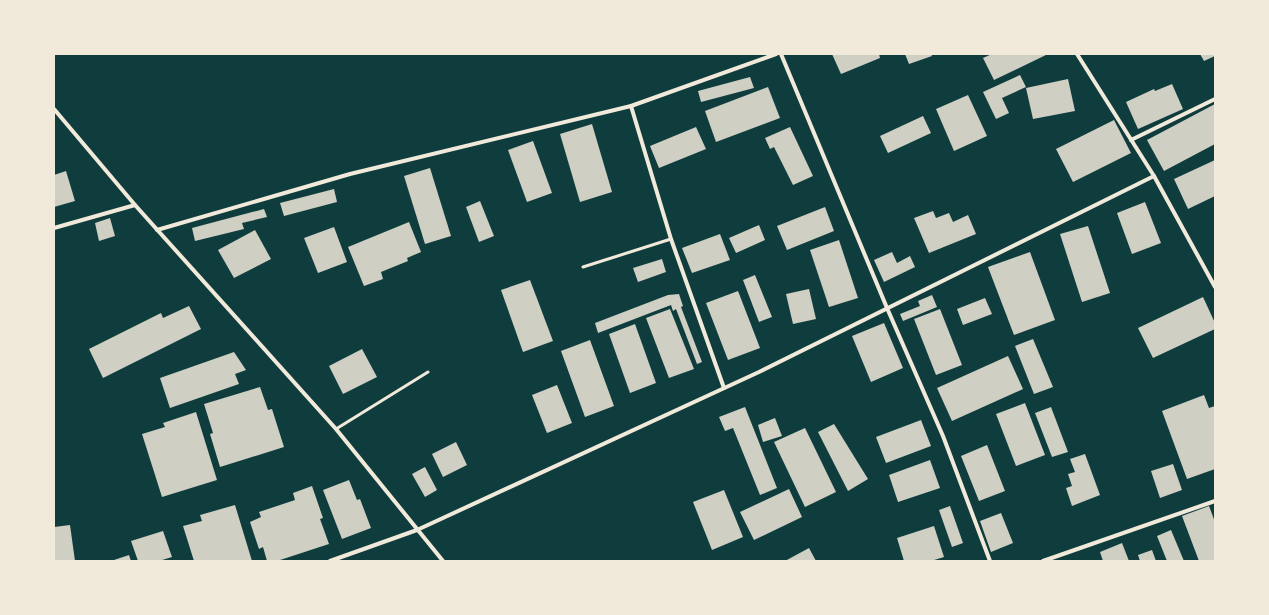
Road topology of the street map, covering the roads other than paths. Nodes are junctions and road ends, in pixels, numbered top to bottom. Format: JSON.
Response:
{"nodes":[{"id":1,"x":776,"y":54,"type":"edge"},
{"id":2,"x":781,"y":54,"type":"edge"},
{"id":3,"x":1077,"y":54,"type":"edge"},
{"id":4,"x":1215,"y":99,"type":"edge"},
{"id":5,"x":631,"y":106,"type":"junction"},
{"id":6,"x":54,"y":109,"type":"edge"},
{"id":7,"x":1131,"y":140,"type":"junction"},
{"id":8,"x":1154,"y":176,"type":"junction"},
{"id":9,"x":135,"y":205,"type":"junction"},
{"id":10,"x":54,"y":228,"type":"edge"},
{"id":11,"x":157,"y":230,"type":"junction"},
{"id":12,"x":671,"y":239,"type":"junction"},
{"id":13,"x":583,"y":267,"type":"dead end"},
{"id":14,"x":1215,"y":287,"type":"edge"},
{"id":15,"x":887,"y":308,"type":"junction"},
{"id":16,"x":428,"y":372,"type":"dead end"},
{"id":17,"x":724,"y":388,"type":"junction"},
{"id":18,"x":336,"y":429,"type":"junction"},
{"id":19,"x":1215,"y":501,"type":"edge"},
{"id":20,"x":417,"y":530,"type":"junction"},
{"id":21,"x":343,"y":556,"type":"junction"},
{"id":22,"x":330,"y":561,"type":"edge"},
{"id":23,"x":344,"y":561,"type":"edge"},
{"id":24,"x":443,"y":561,"type":"edge"},
{"id":25,"x":990,"y":561,"type":"edge"},
{"id":26,"x":1043,"y":561,"type":"edge"}],
"edges":[{"from":1,"to":5,"type":"street"},
{"from":2,"to":15,"type":"street"},
{"from":3,"to":7,"type":"street"},
{"from":4,"to":7,"type":"street"},
{"from":5,"to":11,"type":"street"},
{"from":5,"to":12,"type":"street"},
{"from":6,"to":9,"type":"street"},
{"from":7,"to":8,"type":"street"},
{"from":8,"to":14,"type":"street"},
{"from":8,"to":15,"type":"street"},
{"from":9,"to":10,"type":"street"},
{"from":9,"to":11,"type":"street"},
{"from":11,"to":18,"type":"street"},
{"from":12,"to":13,"type":"lane"},
{"from":12,"to":17,"type":"street"},
{"from":15,"to":17,"type":"street"},
{"from":15,"to":25,"type":"street"},
{"from":16,"to":18,"type":"lane"},
{"from":17,"to":20,"type":"street"},
{"from":18,"to":20,"type":"street"},
{"from":19,"to":26,"type":"street"},
{"from":20,"to":21,"type":"street"},
{"from":20,"to":24,"type":"street"},
{"from":21,"to":22,"type":"street"},
{"from":21,"to":23,"type":"street"}]}
